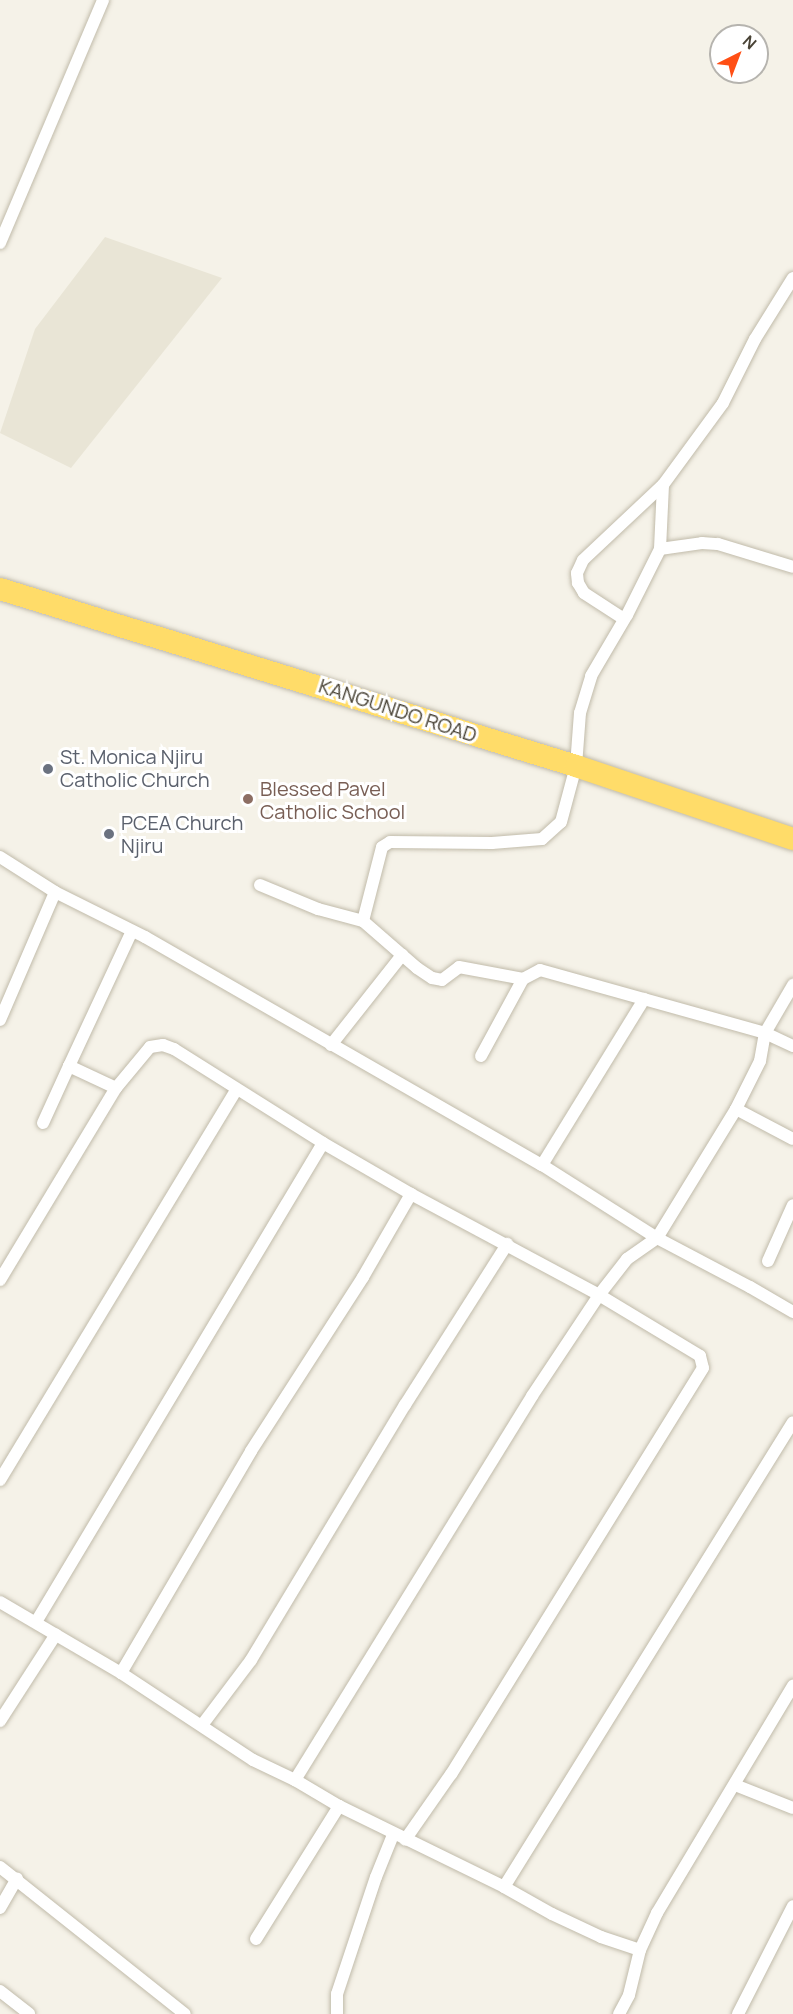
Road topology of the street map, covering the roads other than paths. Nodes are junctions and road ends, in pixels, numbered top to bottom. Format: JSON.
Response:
{"nodes":[{"id":1,"x":103,"y":0,"type":"edge"},
{"id":2,"x":0,"y":243,"type":"edge"},
{"id":3,"x":793,"y":278,"type":"edge"},
{"id":4,"x":663,"y":485,"type":"junction"},
{"id":5,"x":660,"y":549,"type":"junction"},
{"id":6,"x":793,"y":567,"type":"edge"},
{"id":7,"x":0,"y":589,"type":"edge"},
{"id":8,"x":624,"y":619,"type":"junction"},
{"id":9,"x":576,"y":766,"type":"junction"},
{"id":10,"x":793,"y":839,"type":"edge"},
{"id":11,"x":0,"y":857,"type":"edge"},
{"id":12,"x":260,"y":885,"type":"dead end"},
{"id":13,"x":55,"y":892,"type":"junction"},
{"id":14,"x":363,"y":921,"type":"junction"},
{"id":15,"x":132,"y":931,"type":"junction"},
{"id":16,"x":402,"y":955,"type":"junction"},
{"id":17,"x":523,"y":978,"type":"junction"},
{"id":18,"x":793,"y":985,"type":"edge"},
{"id":19,"x":644,"y":999,"type":"junction"},
{"id":20,"x":0,"y":1020,"type":"edge"},
{"id":21,"x":765,"y":1033,"type":"junction"},
{"id":22,"x":331,"y":1045,"type":"junction"},
{"id":23,"x":793,"y":1046,"type":"edge"},
{"id":24,"x":481,"y":1056,"type":"dead end"},
{"id":25,"x":69,"y":1066,"type":"junction"},
{"id":26,"x":116,"y":1088,"type":"junction"},
{"id":27,"x":236,"y":1090,"type":"junction"},
{"id":28,"x":736,"y":1109,"type":"junction"},
{"id":29,"x":43,"y":1123,"type":"dead end"},
{"id":30,"x":793,"y":1139,"type":"edge"},
{"id":31,"x":323,"y":1143,"type":"junction"},
{"id":32,"x":542,"y":1165,"type":"junction"},
{"id":33,"x":411,"y":1194,"type":"junction"},
{"id":34,"x":793,"y":1205,"type":"edge"},
{"id":35,"x":657,"y":1238,"type":"junction"},
{"id":36,"x":507,"y":1244,"type":"junction"},
{"id":37,"x":768,"y":1261,"type":"dead end"},
{"id":38,"x":0,"y":1280,"type":"edge"},
{"id":39,"x":599,"y":1295,"type":"junction"},
{"id":40,"x":793,"y":1312,"type":"edge"},
{"id":41,"x":793,"y":1422,"type":"edge"},
{"id":42,"x":0,"y":1480,"type":"edge"},
{"id":43,"x":0,"y":1602,"type":"edge"},
{"id":44,"x":36,"y":1622,"type":"junction"},
{"id":45,"x":56,"y":1634,"type":"junction"},
{"id":46,"x":121,"y":1672,"type":"junction"},
{"id":47,"x":793,"y":1686,"type":"edge"},
{"id":48,"x":0,"y":1721,"type":"edge"},
{"id":49,"x":202,"y":1725,"type":"junction"},
{"id":50,"x":295,"y":1780,"type":"junction"},
{"id":51,"x":735,"y":1785,"type":"junction"},
{"id":52,"x":339,"y":1806,"type":"junction"},
{"id":53,"x":793,"y":1808,"type":"edge"},
{"id":54,"x":399,"y":1837,"type":"junction"},
{"id":55,"x":0,"y":1867,"type":"edge"},
{"id":56,"x":17,"y":1879,"type":"junction"},
{"id":57,"x":504,"y":1887,"type":"junction"},
{"id":58,"x":793,"y":1906,"type":"edge"},
{"id":59,"x":0,"y":1908,"type":"edge"},
{"id":60,"x":256,"y":1939,"type":"dead end"},
{"id":61,"x":640,"y":1950,"type":"junction"},
{"id":62,"x":0,"y":1991,"type":"edge"},
{"id":63,"x":29,"y":2014,"type":"edge"},
{"id":64,"x":185,"y":2014,"type":"edge"},
{"id":65,"x":338,"y":2014,"type":"edge"},
{"id":66,"x":619,"y":2014,"type":"edge"},
{"id":67,"x":738,"y":2014,"type":"edge"}],
"edges":[{"from":1,"to":2,"type":"street"},
{"from":3,"to":4,"type":"street"},
{"from":4,"to":5,"type":"street"},
{"from":4,"to":8,"type":"street"},
{"from":5,"to":6,"type":"street"},
{"from":5,"to":8,"type":"street"},
{"from":7,"to":9,"type":"highway","name":"KANGUNDO ROAD"},
{"from":8,"to":9,"type":"street"},
{"from":9,"to":10,"type":"highway","name":"KANGUNDO ROAD"},
{"from":9,"to":14,"type":"street"},
{"from":11,"to":13,"type":"street"},
{"from":12,"to":14,"type":"street"},
{"from":13,"to":15,"type":"street"},
{"from":13,"to":20,"type":"street"},
{"from":14,"to":16,"type":"street"},
{"from":15,"to":22,"type":"street"},
{"from":15,"to":25,"type":"street"},
{"from":16,"to":17,"type":"street"},
{"from":16,"to":22,"type":"street"},
{"from":17,"to":19,"type":"street"},
{"from":17,"to":24,"type":"street"},
{"from":18,"to":21,"type":"street"},
{"from":19,"to":21,"type":"street"},
{"from":19,"to":32,"type":"street"},
{"from":21,"to":23,"type":"street"},
{"from":21,"to":28,"type":"street"},
{"from":22,"to":32,"type":"street"},
{"from":25,"to":26,"type":"street"},
{"from":25,"to":29,"type":"street"},
{"from":26,"to":27,"type":"street"},
{"from":26,"to":38,"type":"street"},
{"from":27,"to":31,"type":"street"},
{"from":27,"to":42,"type":"street"},
{"from":28,"to":30,"type":"street"},
{"from":28,"to":35,"type":"street"},
{"from":31,"to":33,"type":"street"},
{"from":31,"to":44,"type":"street"},
{"from":32,"to":35,"type":"street"},
{"from":33,"to":36,"type":"street"},
{"from":33,"to":46,"type":"street"},
{"from":34,"to":37,"type":"street"},
{"from":35,"to":39,"type":"street"},
{"from":35,"to":40,"type":"street"},
{"from":36,"to":39,"type":"street"},
{"from":36,"to":49,"type":"street"},
{"from":39,"to":50,"type":"street"},
{"from":39,"to":54,"type":"street"},
{"from":41,"to":57,"type":"street"},
{"from":43,"to":44,"type":"street"},
{"from":44,"to":45,"type":"street"},
{"from":45,"to":46,"type":"street"},
{"from":45,"to":48,"type":"street"},
{"from":46,"to":49,"type":"street"},
{"from":47,"to":51,"type":"street"},
{"from":49,"to":50,"type":"street"},
{"from":50,"to":52,"type":"street"},
{"from":51,"to":53,"type":"street"},
{"from":51,"to":61,"type":"street"},
{"from":52,"to":54,"type":"street"},
{"from":52,"to":60,"type":"street"},
{"from":54,"to":57,"type":"street"},
{"from":54,"to":65,"type":"street"},
{"from":55,"to":56,"type":"street"},
{"from":56,"to":59,"type":"street"},
{"from":56,"to":64,"type":"street"},
{"from":57,"to":61,"type":"street"},
{"from":58,"to":67,"type":"street"},
{"from":61,"to":66,"type":"street"},
{"from":62,"to":63,"type":"street"}]}
